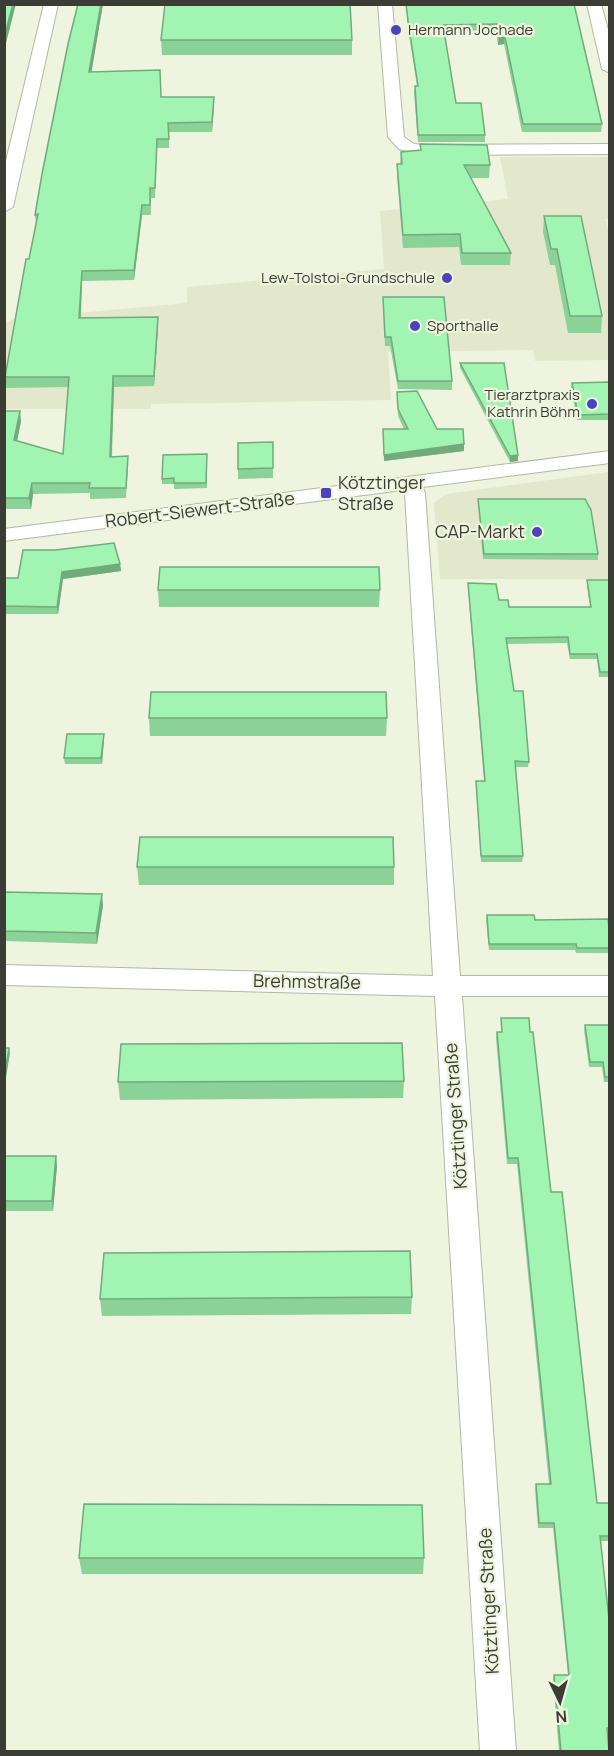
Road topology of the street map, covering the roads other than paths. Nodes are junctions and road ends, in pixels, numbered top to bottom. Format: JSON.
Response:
{"nodes":[{"id":1,"x":51,"y":4,"type":"edge"},
{"id":2,"x":385,"y":4,"type":"edge"},
{"id":3,"x":594,"y":4,"type":"edge"},
{"id":4,"x":609,"y":69,"type":"edge"},
{"id":5,"x":609,"y":149,"type":"edge"},
{"id":6,"x":7,"y":188,"type":"edge"},
{"id":7,"x":4,"y":207,"type":"edge"},
{"id":8,"x":609,"y":457,"type":"edge"},
{"id":9,"x":410,"y":482,"type":"junction"},
{"id":10,"x":4,"y":535,"type":"edge"},
{"id":11,"x":4,"y":975,"type":"edge"},
{"id":12,"x":447,"y":986,"type":"junction"},
{"id":13,"x":609,"y":986,"type":"edge"},
{"id":14,"x":498,"y":1752,"type":"edge"}],
"edges":[{"from":1,"to":6,"type":"street"},
{"from":2,"to":5,"type":"street"},
{"from":3,"to":4,"type":"street"},
{"from":6,"to":7,"type":"street"},
{"from":8,"to":9,"type":"street","name":"Robert-Siewert-Straße"},
{"from":9,"to":10,"type":"street","name":"Robert-Siewert-Straße"},
{"from":9,"to":12,"type":"street","name":"Kötztinger Straße"},
{"from":11,"to":12,"type":"street","name":"Brehmstraße"},
{"from":12,"to":13,"type":"street","name":"Brehmstraße"},
{"from":12,"to":14,"type":"street","name":"Kötztinger Straße"}]}
